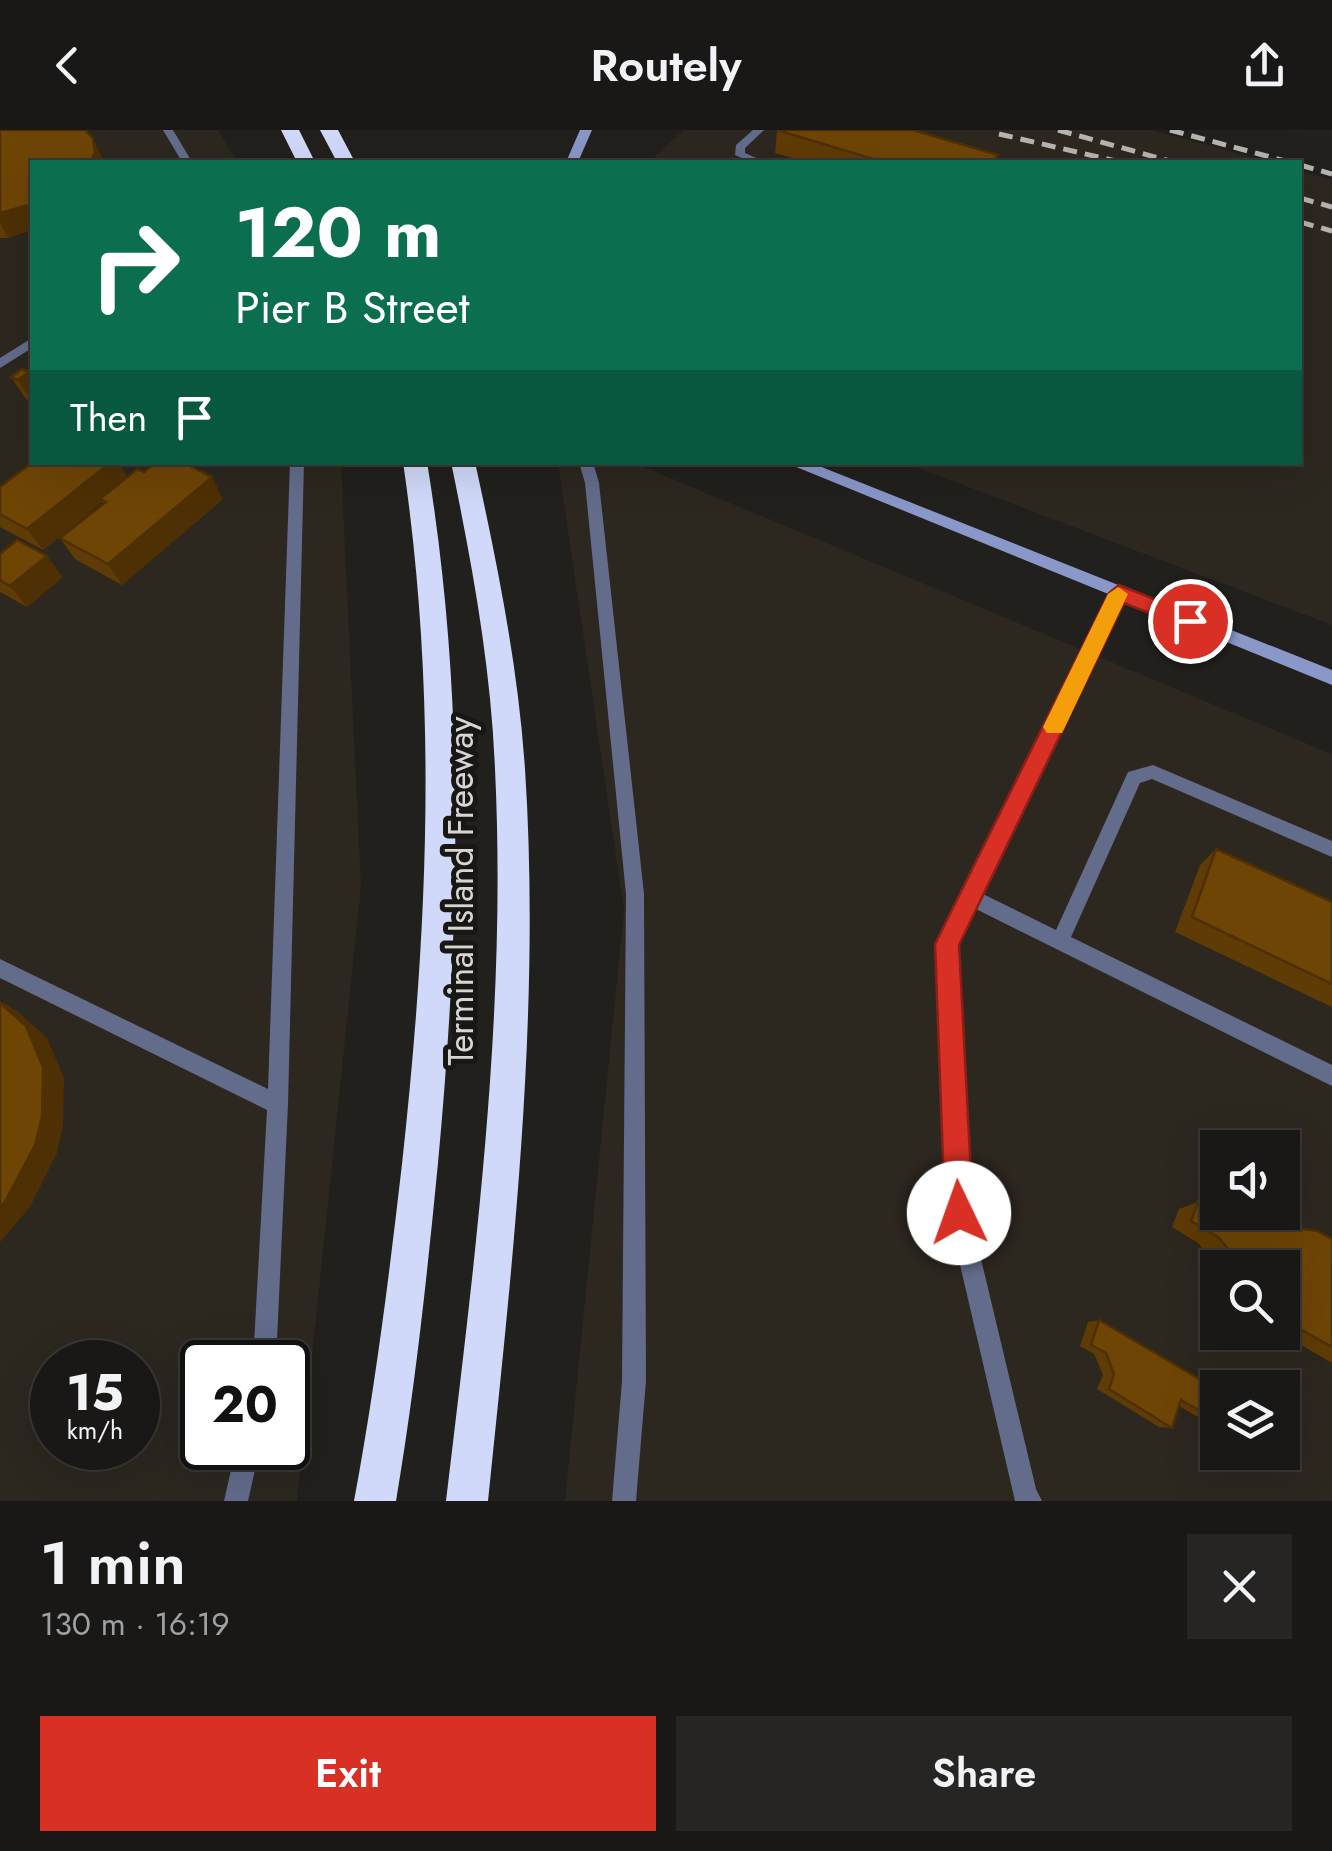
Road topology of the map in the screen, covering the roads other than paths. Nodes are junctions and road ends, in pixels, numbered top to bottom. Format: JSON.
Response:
{"nodes":[{"id":1,"x":168,"y":130,"type":"edge"},
{"id":2,"x":290,"y":130,"type":"edge"},
{"id":3,"x":329,"y":130,"type":"edge"},
{"id":4,"x":586,"y":130,"type":"edge"},
{"id":5,"x":758,"y":130,"type":"edge"},
{"id":6,"x":186,"y":160,"type":"edge"},
{"id":7,"x":305,"y":160,"type":"edge"},
{"id":8,"x":345,"y":160,"type":"edge"},
{"id":9,"x":573,"y":160,"type":"edge"},
{"id":10,"x":755,"y":160,"type":"edge"},
{"id":11,"x":30,"y":343,"type":"edge"},
{"id":12,"x":0,"y":364,"type":"edge"},
{"id":13,"x":297,"y":465,"type":"edge"},
{"id":14,"x":415,"y":465,"type":"edge"},
{"id":15,"x":464,"y":465,"type":"edge"},
{"id":16,"x":799,"y":465,"type":"edge"},
{"id":17,"x":589,"y":472,"type":"edge"},
{"id":18,"x":1119,"y":593,"type":"junction"},
{"id":19,"x":1332,"y":678,"type":"edge"},
{"id":20,"x":1332,"y":849,"type":"edge"},
{"id":21,"x":970,"y":897,"type":"junction"},
{"id":22,"x":1058,"y":942,"type":"junction"},
{"id":23,"x":0,"y":968,"type":"edge"},
{"id":24,"x":1332,"y":1076,"type":"edge"},
{"id":25,"x":278,"y":1104,"type":"junction"},
{"id":26,"x":265,"y":1340,"type":"edge"},
{"id":27,"x":243,"y":1470,"type":"edge"},
{"id":28,"x":1021,"y":1499,"type":"edge"},
{"id":29,"x":236,"y":1501,"type":"edge"},
{"id":30,"x":375,"y":1501,"type":"edge"},
{"id":31,"x":467,"y":1501,"type":"edge"},
{"id":32,"x":624,"y":1501,"type":"edge"}],
"edges":[{"from":1,"to":6,"type":"lane"},
{"from":2,"to":7,"type":"highway"},
{"from":3,"to":8,"type":"highway"},
{"from":4,"to":9,"type":"street"},
{"from":5,"to":10,"type":"lane"},
{"from":11,"to":12,"type":"lane"},
{"from":13,"to":25,"type":"lane"},
{"from":14,"to":30,"type":"highway","name":"Terminal Island Freeway"},
{"from":15,"to":31,"type":"highway","name":"Terminal Island Freeway"},
{"from":16,"to":18,"type":"street"},
{"from":17,"to":32,"type":"lane"},
{"from":18,"to":19,"type":"street"},
{"from":18,"to":21,"type":"lane"},
{"from":20,"to":22,"type":"lane"},
{"from":21,"to":22,"type":"lane"},
{"from":21,"to":28,"type":"lane"},
{"from":22,"to":24,"type":"lane"},
{"from":23,"to":25,"type":"lane"},
{"from":25,"to":26,"type":"lane"},
{"from":27,"to":29,"type":"lane"}]}
